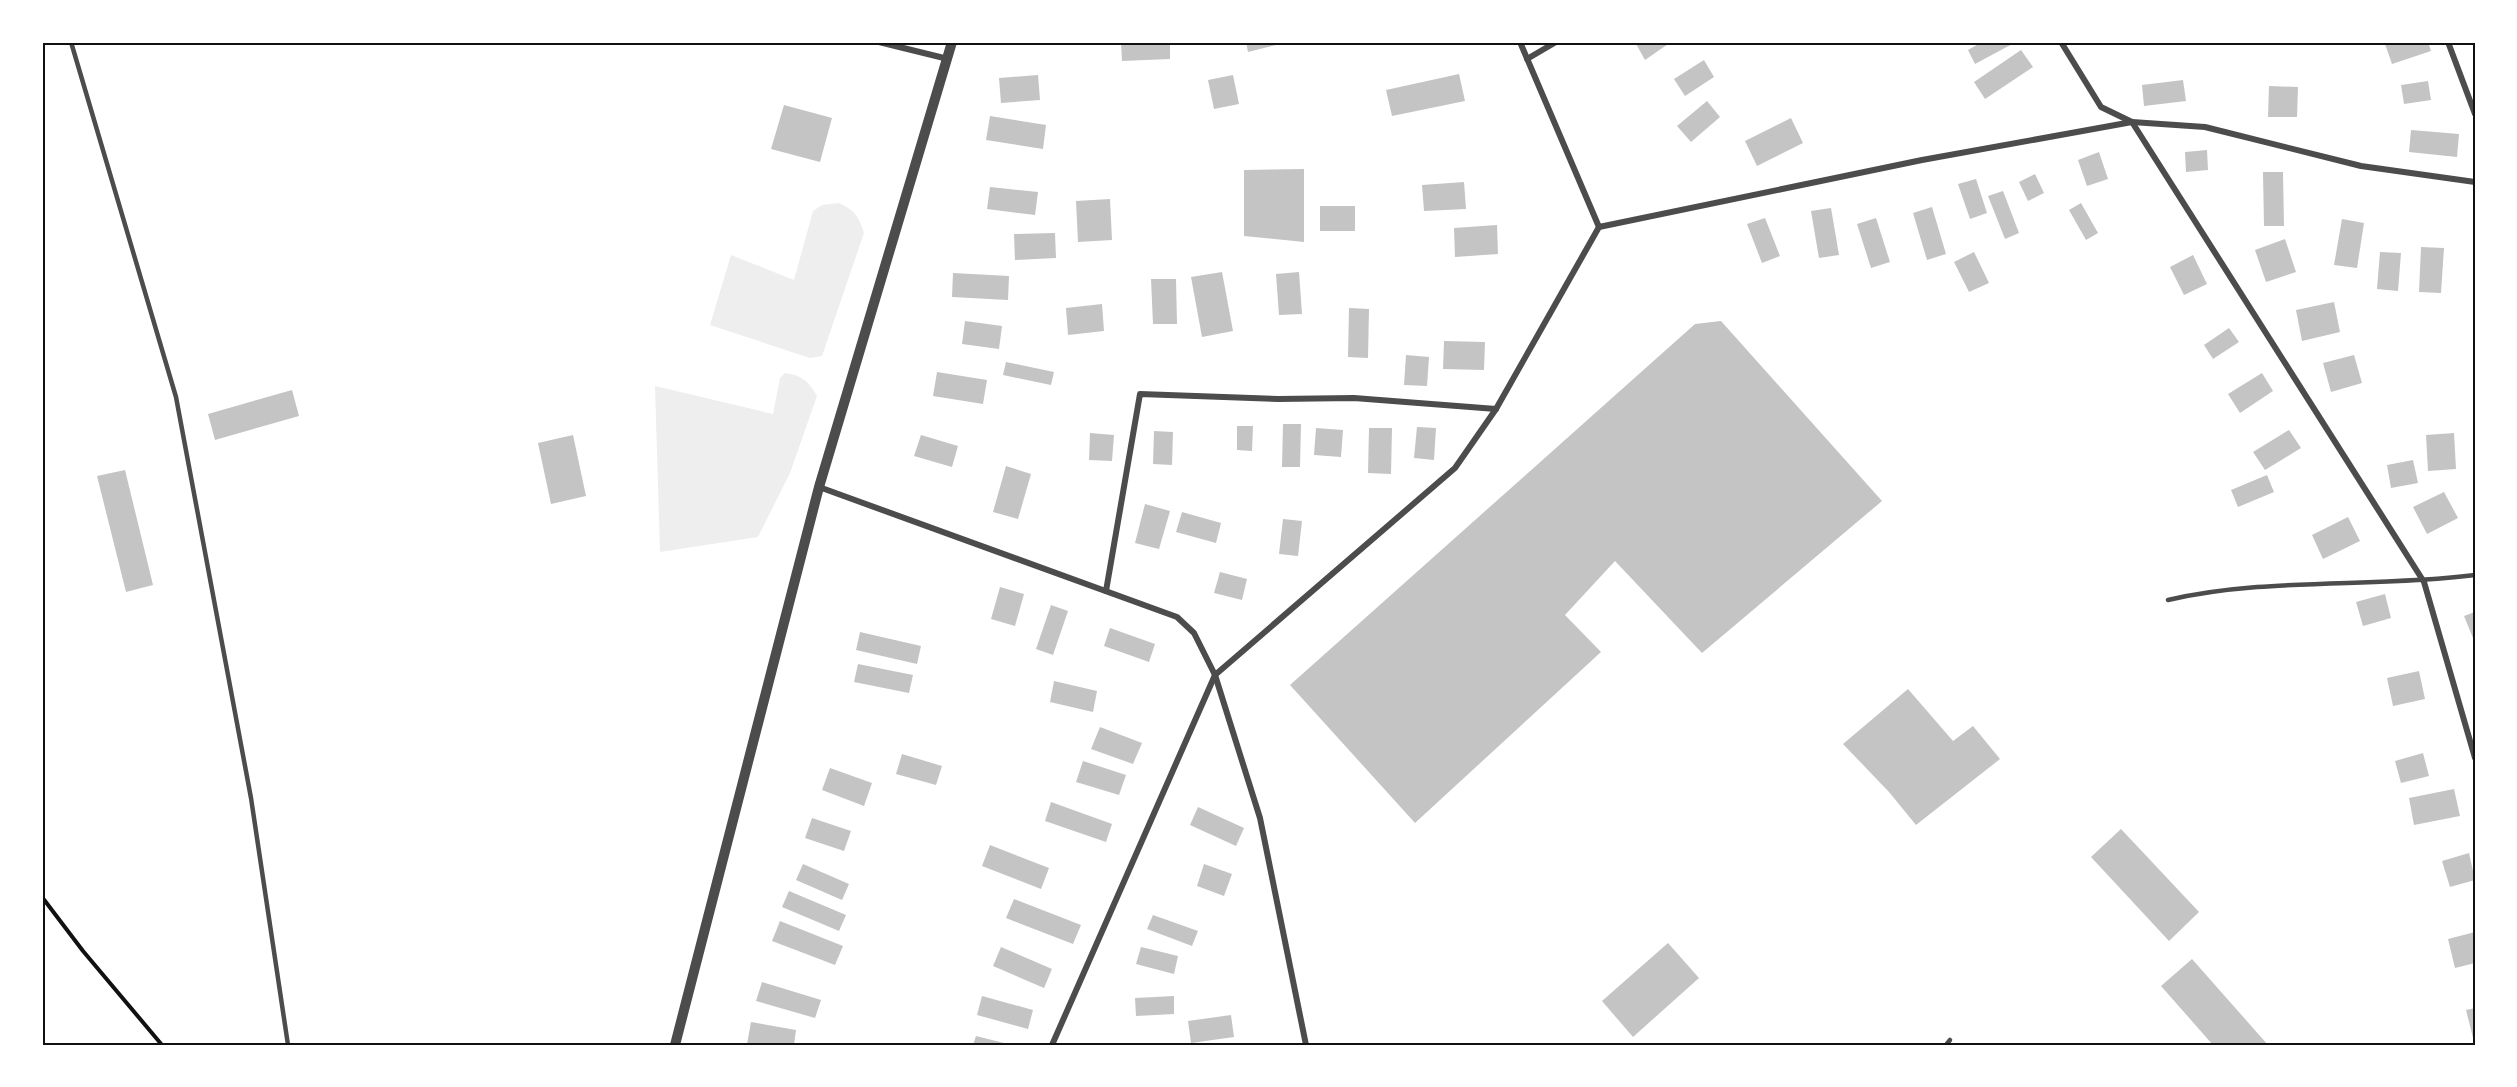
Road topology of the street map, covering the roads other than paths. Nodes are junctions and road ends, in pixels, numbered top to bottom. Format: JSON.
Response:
{"nodes":[{"id":1,"x":71,"y":42,"type":"edge"},
{"id":2,"x":879,"y":42,"type":"edge"},
{"id":3,"x":952,"y":42,"type":"edge"},
{"id":4,"x":1520,"y":42,"type":"edge"},
{"id":5,"x":1556,"y":42,"type":"edge"},
{"id":6,"x":2061,"y":42,"type":"edge"},
{"id":7,"x":2448,"y":42,"type":"edge"},
{"id":8,"x":948,"y":59,"type":"junction"},
{"id":9,"x":1527,"y":59,"type":"junction"},
{"id":10,"x":2475,"y":114,"type":"edge"},
{"id":11,"x":2132,"y":122,"type":"junction"},
{"id":12,"x":2475,"y":182,"type":"edge"},
{"id":13,"x":1599,"y":227,"type":"junction"},
{"id":14,"x":1496,"y":409,"type":"junction"},
{"id":15,"x":819,"y":487,"type":"junction"},
{"id":16,"x":2475,"y":575,"type":"edge"},
{"id":17,"x":2424,"y":582,"type":"junction"},
{"id":18,"x":1106,"y":591,"type":"junction"},
{"id":19,"x":2168,"y":600,"type":"dead end"},
{"id":20,"x":1215,"y":675,"type":"junction"},
{"id":21,"x":2475,"y":758,"type":"edge"},
{"id":22,"x":288,"y":1045,"type":"edge"},
{"id":23,"x":675,"y":1045,"type":"edge"},
{"id":24,"x":1052,"y":1045,"type":"edge"},
{"id":25,"x":1306,"y":1045,"type":"edge"}],
"edges":[{"from":1,"to":22,"type":"lane"},
{"from":2,"to":8,"type":"street"},
{"from":3,"to":8,"type":"street"},
{"from":4,"to":9,"type":"street"},
{"from":5,"to":9,"type":"street"},
{"from":6,"to":11,"type":"street"},
{"from":7,"to":10,"type":"street"},
{"from":8,"to":15,"type":"street"},
{"from":9,"to":13,"type":"street"},
{"from":11,"to":12,"type":"street"},
{"from":11,"to":13,"type":"street"},
{"from":11,"to":17,"type":"street"},
{"from":13,"to":14,"type":"street"},
{"from":14,"to":18,"type":"street"},
{"from":14,"to":20,"type":"street"},
{"from":15,"to":18,"type":"street"},
{"from":15,"to":23,"type":"street"},
{"from":16,"to":17,"type":"lane"},
{"from":17,"to":19,"type":"lane"},
{"from":17,"to":21,"type":"street"},
{"from":18,"to":20,"type":"street"},
{"from":20,"to":24,"type":"street"},
{"from":20,"to":25,"type":"street"}]}
